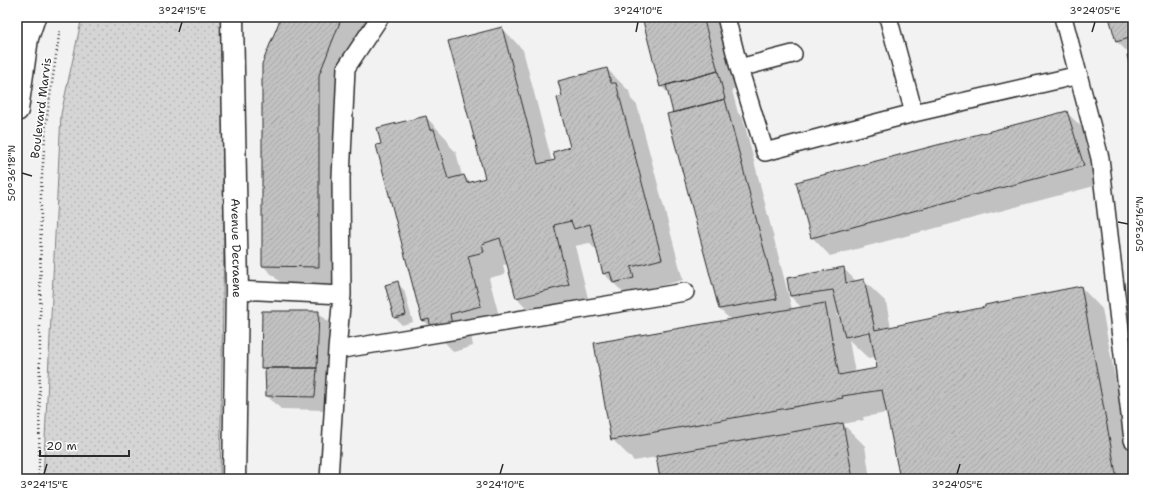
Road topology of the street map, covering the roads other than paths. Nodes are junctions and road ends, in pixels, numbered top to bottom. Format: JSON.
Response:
{"nodes":[{"id":1,"x":34,"y":17,"type":"edge"},
{"id":2,"x":232,"y":17,"type":"edge"},
{"id":3,"x":380,"y":17,"type":"edge"},
{"id":4,"x":726,"y":17,"type":"edge"},
{"id":5,"x":888,"y":17,"type":"edge"},
{"id":6,"x":1063,"y":17,"type":"edge"},
{"id":7,"x":793,"y":54,"type":"dead end"},
{"id":8,"x":739,"y":68,"type":"junction"},
{"id":9,"x":1079,"y":75,"type":"junction"},
{"id":10,"x":17,"y":110,"type":"edge"},
{"id":11,"x":914,"y":113,"type":"junction"},
{"id":12,"x":237,"y":290,"type":"junction"},
{"id":13,"x":685,"y":292,"type":"dead end"},
{"id":14,"x":342,"y":295,"type":"junction"},
{"id":15,"x":337,"y":350,"type":"junction"},
{"id":16,"x":1133,"y":440,"type":"edge"},
{"id":17,"x":234,"y":479,"type":"edge"},
{"id":18,"x":329,"y":479,"type":"edge"}],
"edges":[{"from":1,"to":10,"type":"street"},
{"from":2,"to":12,"type":"street","name":"Avenue Decraene"},
{"from":3,"to":14,"type":"lane"},
{"from":4,"to":8,"type":"lane"},
{"from":5,"to":11,"type":"lane"},
{"from":6,"to":9,"type":"lane"},
{"from":7,"to":8,"type":"lane"},
{"from":8,"to":11,"type":"lane"},
{"from":9,"to":11,"type":"lane"},
{"from":9,"to":16,"type":"lane"},
{"from":12,"to":14,"type":"lane"},
{"from":12,"to":17,"type":"street","name":"Avenue Decraene"},
{"from":13,"to":15,"type":"lane"},
{"from":14,"to":15,"type":"lane"},
{"from":15,"to":18,"type":"lane"}]}
